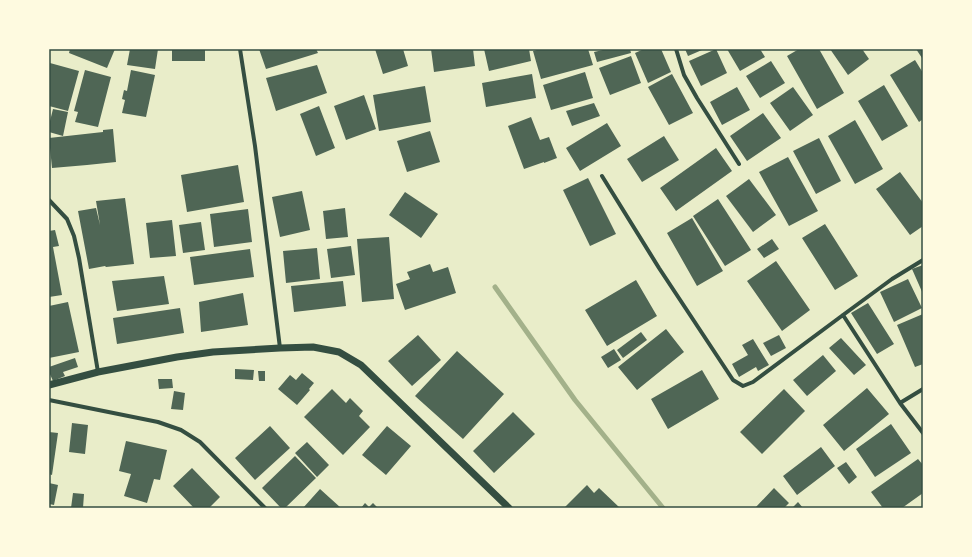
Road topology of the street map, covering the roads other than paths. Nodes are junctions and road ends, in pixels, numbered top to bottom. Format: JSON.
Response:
{"nodes":[{"id":1,"x":240,"y":49,"type":"edge"},
{"id":2,"x":676,"y":49,"type":"edge"},
{"id":3,"x":739,"y":164,"type":"dead end"},
{"id":4,"x":602,"y":176,"type":"dead end"},
{"id":5,"x":49,"y":200,"type":"edge"},
{"id":6,"x":923,"y":260,"type":"edge"},
{"id":7,"x":843,"y":315,"type":"junction"},
{"id":8,"x":280,"y":348,"type":"junction"},
{"id":9,"x":98,"y":372,"type":"junction"},
{"id":10,"x":49,"y":385,"type":"edge"},
{"id":11,"x":923,"y":389,"type":"edge"},
{"id":12,"x":49,"y":400,"type":"edge"},
{"id":13,"x":900,"y":403,"type":"junction"},
{"id":14,"x":923,"y":433,"type":"edge"},
{"id":15,"x":265,"y":508,"type":"edge"},
{"id":16,"x":509,"y":508,"type":"edge"}],
"edges":[{"from":1,"to":8,"type":"street"},
{"from":2,"to":3,"type":"street"},
{"from":4,"to":7,"type":"street"},
{"from":5,"to":9,"type":"street"},
{"from":6,"to":7,"type":"street"},
{"from":7,"to":13,"type":"street"},
{"from":8,"to":9,"type":"street"},
{"from":8,"to":16,"type":"street"},
{"from":9,"to":10,"type":"street"},
{"from":11,"to":13,"type":"street"},
{"from":12,"to":15,"type":"street"},
{"from":13,"to":14,"type":"street"}]}
